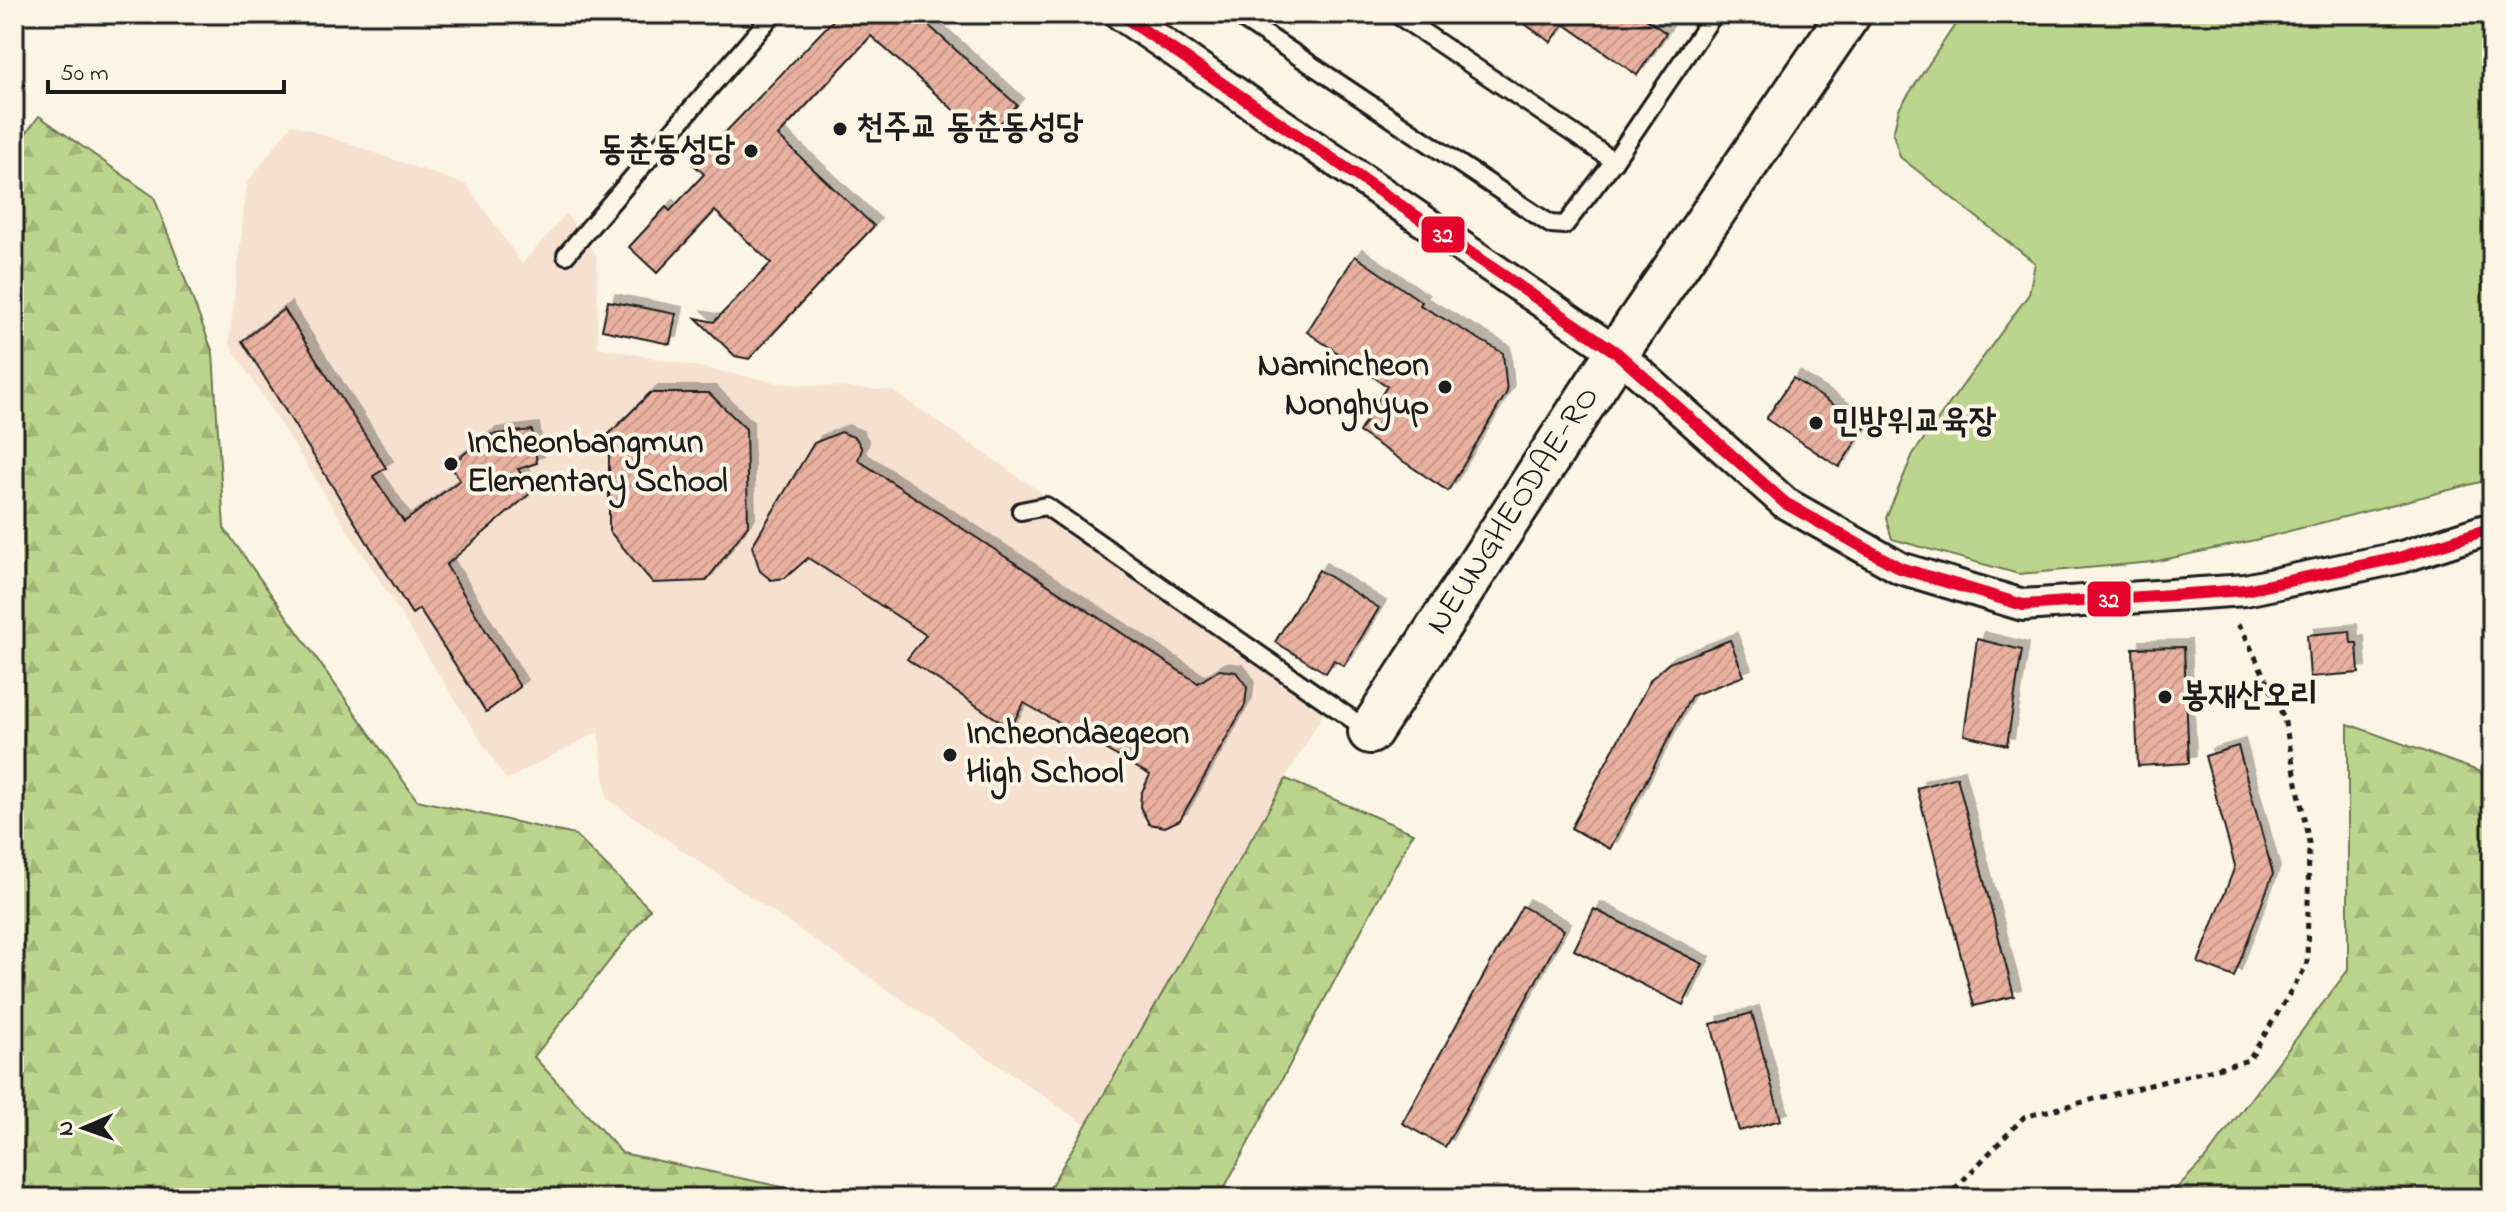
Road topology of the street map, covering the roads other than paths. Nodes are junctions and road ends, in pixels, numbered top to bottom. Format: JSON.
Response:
{"nodes":[{"id":1,"x":773,"y":14,"type":"edge"},
{"id":2,"x":1120,"y":14,"type":"edge"},
{"id":3,"x":1235,"y":14,"type":"edge"},
{"id":4,"x":1396,"y":14,"type":"edge"},
{"id":5,"x":1714,"y":14,"type":"edge"},
{"id":6,"x":1849,"y":14,"type":"edge"},
{"id":7,"x":1614,"y":161,"type":"junction"},
{"id":8,"x":566,"y":255,"type":"dead end"},
{"id":9,"x":1617,"y":353,"type":"junction"},
{"id":10,"x":1021,"y":511,"type":"dead end"},
{"id":11,"x":2492,"y":528,"type":"edge"},
{"id":12,"x":1370,"y":732,"type":"joint"}],
"edges":[{"from":1,"to":8,"type":"lane"},
{"from":2,"to":9,"type":"street"},
{"from":3,"to":7,"type":"lane"},
{"from":4,"to":7,"type":"lane"},
{"from":5,"to":7,"type":"lane"},
{"from":6,"to":9,"type":"main road","name":"NEUNGHEODAE-RO"},
{"from":9,"to":11,"type":"street"},
{"from":9,"to":12,"type":"main road","name":"NEUNGHEODAE-RO"},
{"from":10,"to":12,"type":"lane"}]}
